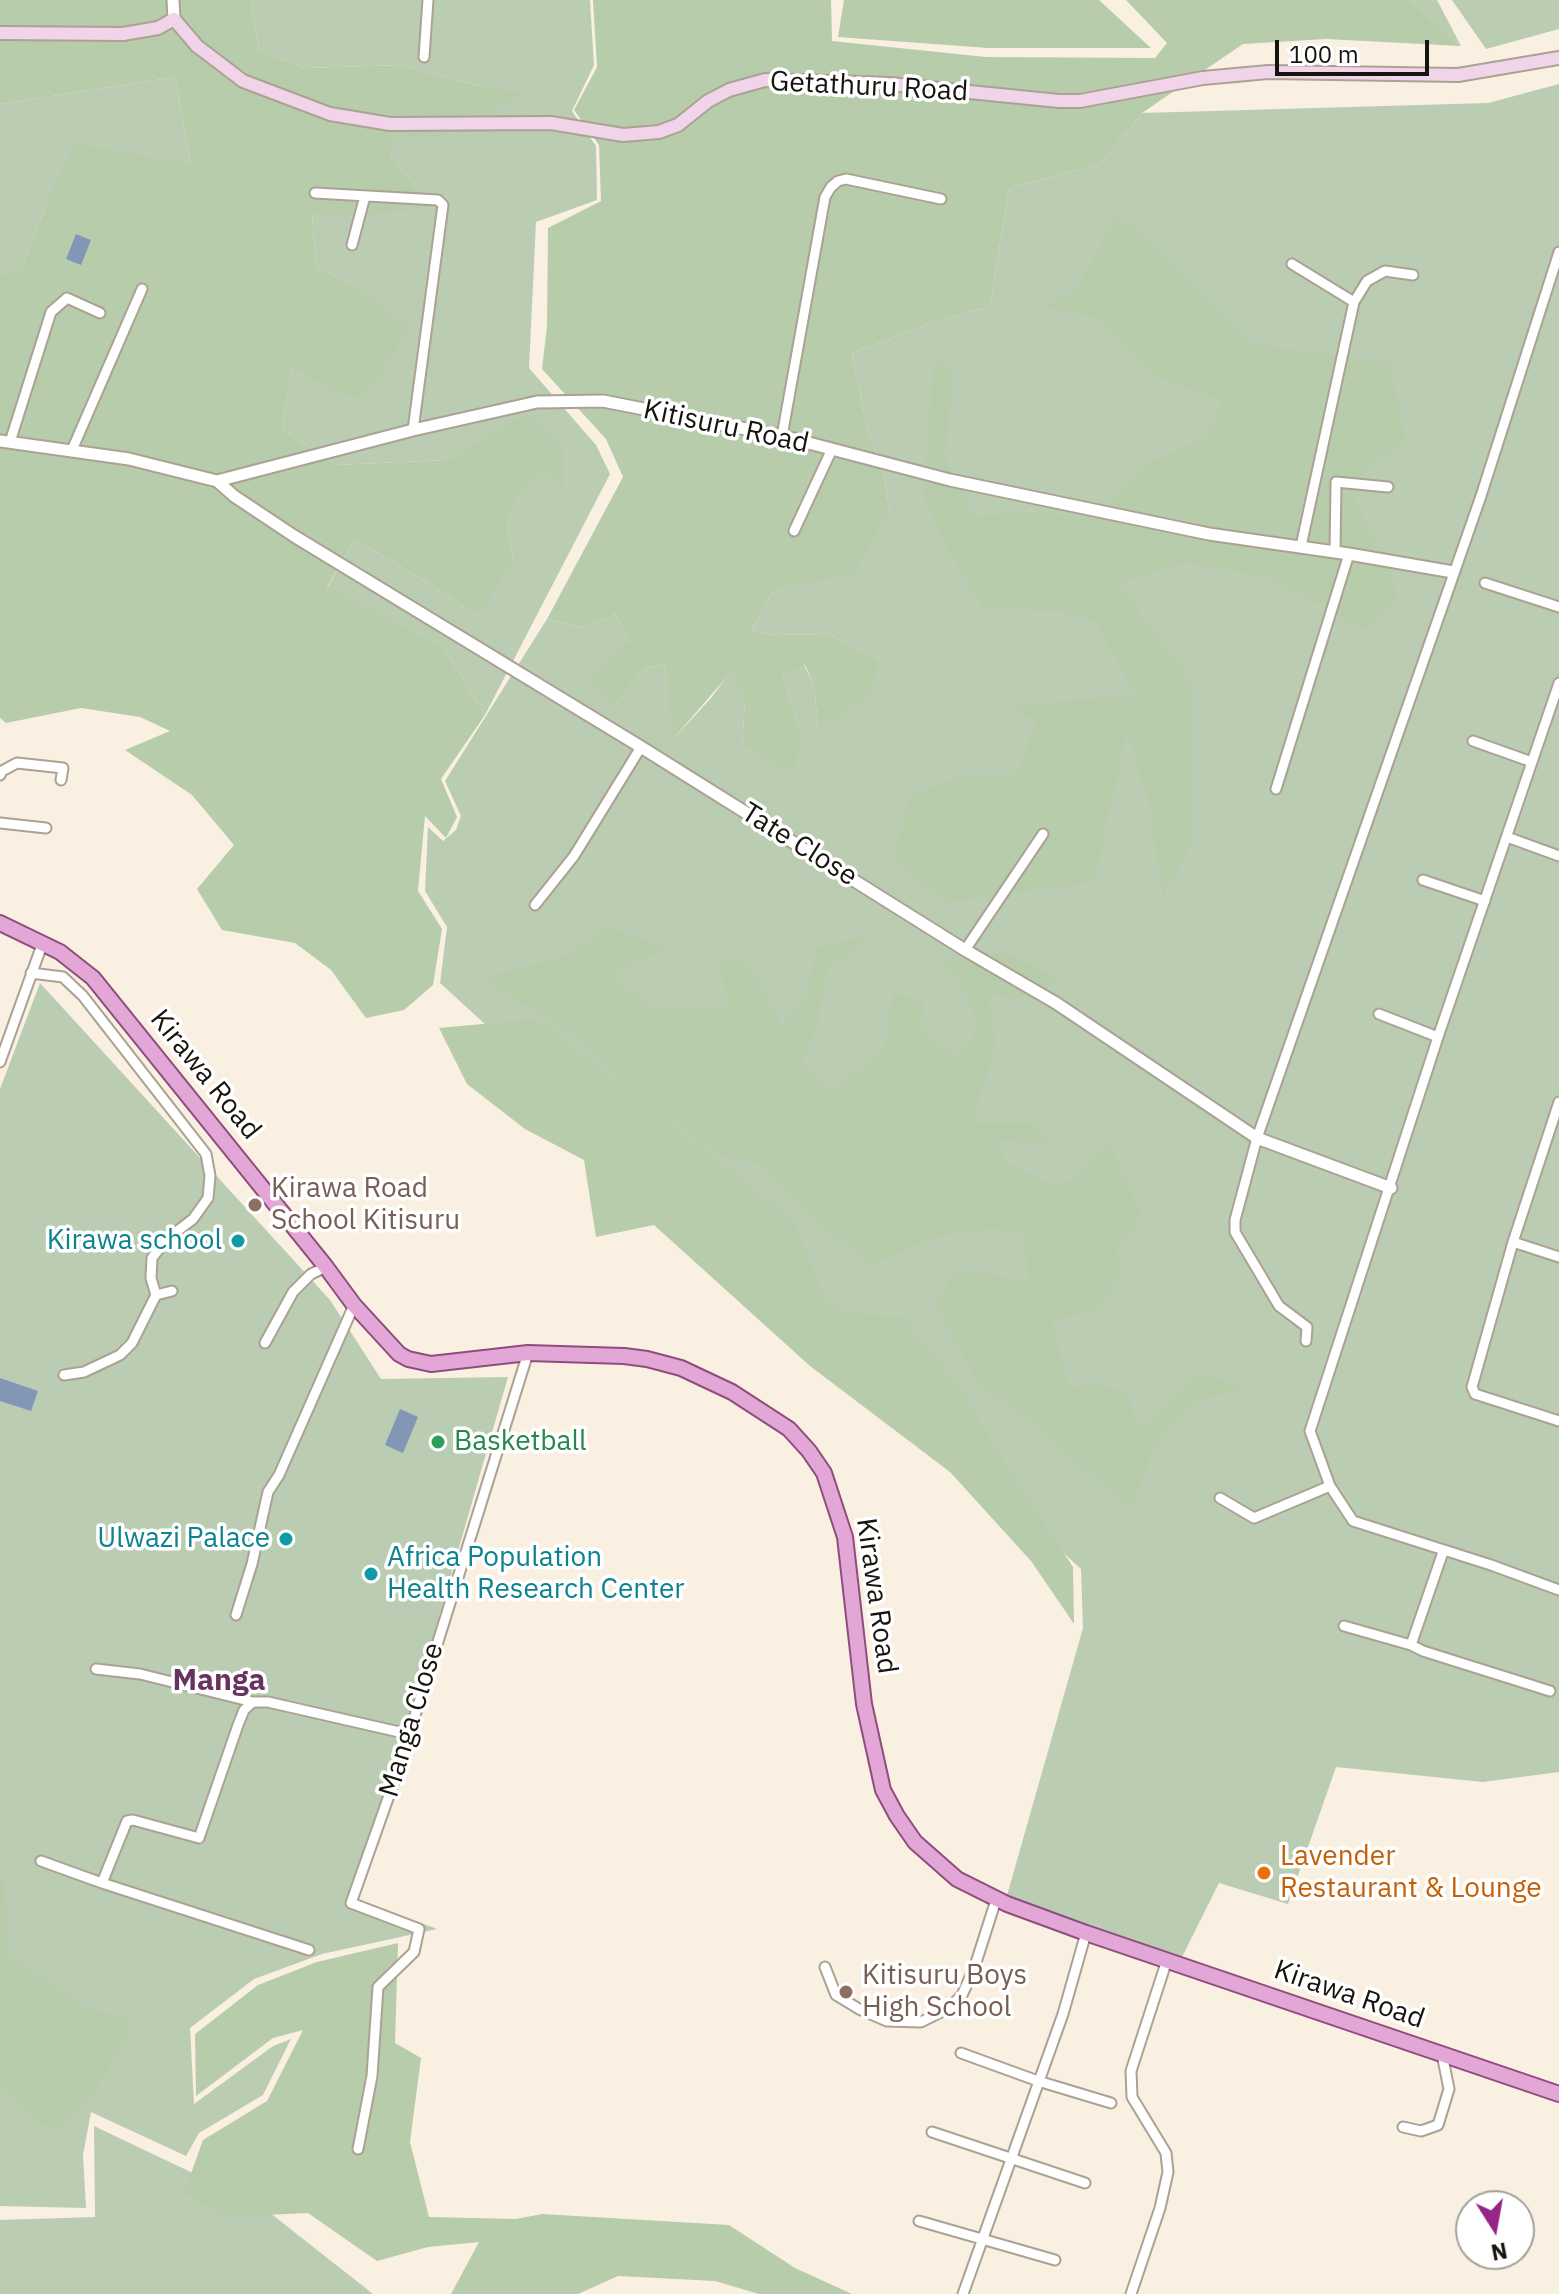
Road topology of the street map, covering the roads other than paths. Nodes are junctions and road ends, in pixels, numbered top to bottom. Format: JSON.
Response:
{"nodes":[{"id":1,"x":173,"y":0,"type":"edge"},
{"id":2,"x":428,"y":0,"type":"edge"},
{"id":3,"x":174,"y":19,"type":"junction"},
{"id":4,"x":0,"y":33,"type":"edge"},
{"id":5,"x":424,"y":57,"type":"dead end"},
{"id":6,"x":1559,"y":58,"type":"edge"},
{"id":7,"x":315,"y":193,"type":"dead end"},
{"id":8,"x":365,"y":196,"type":"junction"},
{"id":9,"x":941,"y":199,"type":"dead end"},
{"id":10,"x":352,"y":245,"type":"dead end"},
{"id":11,"x":1559,"y":252,"type":"edge"},
{"id":12,"x":1292,"y":264,"type":"dead end"},
{"id":13,"x":1413,"y":275,"type":"dead end"},
{"id":14,"x":142,"y":289,"type":"dead end"},
{"id":15,"x":1354,"y":302,"type":"junction"},
{"id":16,"x":100,"y":313,"type":"dead end"},
{"id":17,"x":413,"y":430,"type":"junction"},
{"id":18,"x":782,"y":436,"type":"junction"},
{"id":19,"x":5,"y":441,"type":"edge"},
{"id":20,"x":832,"y":449,"type":"junction"},
{"id":21,"x":72,"y":450,"type":"junction"},
{"id":22,"x":217,"y":481,"type":"junction"},
{"id":23,"x":1388,"y":487,"type":"dead end"},
{"id":24,"x":794,"y":531,"type":"dead end"},
{"id":25,"x":1301,"y":546,"type":"junction"},
{"id":26,"x":1335,"y":552,"type":"junction"},
{"id":27,"x":1349,"y":554,"type":"junction"},
{"id":28,"x":1453,"y":572,"type":"junction"},
{"id":29,"x":1485,"y":583,"type":"dead end"},
{"id":30,"x":1559,"y":607,"type":"edge"},
{"id":31,"x":1559,"y":683,"type":"edge"},
{"id":32,"x":1473,"y":741,"type":"dead end"},
{"id":33,"x":641,"y":747,"type":"junction"},
{"id":34,"x":1532,"y":762,"type":"junction"},
{"id":35,"x":0,"y":775,"type":"edge"},
{"id":36,"x":61,"y":780,"type":"dead end"},
{"id":37,"x":1276,"y":789,"type":"dead end"},
{"id":38,"x":0,"y":823,"type":"edge"},
{"id":39,"x":46,"y":828,"type":"dead end"},
{"id":40,"x":1043,"y":834,"type":"dead end"},
{"id":41,"x":1507,"y":837,"type":"junction"},
{"id":42,"x":1559,"y":856,"type":"edge"},
{"id":43,"x":1423,"y":880,"type":"dead end"},
{"id":44,"x":1485,"y":901,"type":"junction"},
{"id":45,"x":535,"y":905,"type":"dead end"},
{"id":46,"x":0,"y":923,"type":"edge"},
{"id":47,"x":43,"y":942,"type":"junction"},
{"id":48,"x":965,"y":950,"type":"junction"},
{"id":49,"x":31,"y":973,"type":"junction"},
{"id":50,"x":1379,"y":1014,"type":"dead end"},
{"id":51,"x":1438,"y":1037,"type":"junction"},
{"id":52,"x":0,"y":1062,"type":"edge"},
{"id":53,"x":1559,"y":1102,"type":"edge"},
{"id":54,"x":1257,"y":1138,"type":"junction"},
{"id":55,"x":1391,"y":1188,"type":"junction"},
{"id":56,"x":1513,"y":1242,"type":"junction"},
{"id":57,"x":1559,"y":1257,"type":"edge"},
{"id":58,"x":326,"y":1267,"type":"junction"},
{"id":59,"x":172,"y":1291,"type":"dead end"},
{"id":60,"x":156,"y":1295,"type":"junction"},
{"id":61,"x":354,"y":1305,"type":"junction"},
{"id":62,"x":1306,"y":1341,"type":"dead end"},
{"id":63,"x":265,"y":1343,"type":"dead end"},
{"id":64,"x":528,"y":1353,"type":"junction"},
{"id":65,"x":64,"y":1375,"type":"dead end"},
{"id":66,"x":1559,"y":1421,"type":"edge"},
{"id":67,"x":1330,"y":1486,"type":"junction"},
{"id":68,"x":1220,"y":1498,"type":"dead end"},
{"id":69,"x":1443,"y":1552,"type":"junction"},
{"id":70,"x":1559,"y":1590,"type":"edge"},
{"id":71,"x":236,"y":1615,"type":"dead end"},
{"id":72,"x":1344,"y":1626,"type":"dead end"},
{"id":73,"x":1411,"y":1645,"type":"junction"},
{"id":74,"x":96,"y":1669,"type":"dead end"},
{"id":75,"x":1550,"y":1691,"type":"dead end"},
{"id":76,"x":253,"y":1702,"type":"junction"},
{"id":77,"x":408,"y":1734,"type":"junction"},
{"id":78,"x":41,"y":1861,"type":"dead end"},
{"id":79,"x":102,"y":1883,"type":"junction"},
{"id":80,"x":996,"y":1900,"type":"junction"},
{"id":81,"x":1086,"y":1933,"type":"junction"},
{"id":82,"x":309,"y":1950,"type":"dead end"},
{"id":83,"x":1167,"y":1960,"type":"junction"},
{"id":84,"x":825,"y":1967,"type":"dead end"},
{"id":85,"x":961,"y":2053,"type":"dead end"},
{"id":86,"x":1442,"y":2054,"type":"junction"},
{"id":87,"x":1038,"y":2081,"type":"junction"},
{"id":88,"x":1559,"y":2094,"type":"edge"},
{"id":89,"x":1111,"y":2103,"type":"dead end"},
{"id":90,"x":1403,"y":2127,"type":"dead end"},
{"id":91,"x":932,"y":2132,"type":"dead end"},
{"id":92,"x":358,"y":2149,"type":"dead end"},
{"id":93,"x":1011,"y":2158,"type":"junction"},
{"id":94,"x":1085,"y":2183,"type":"dead end"},
{"id":95,"x":919,"y":2221,"type":"dead end"},
{"id":96,"x":983,"y":2240,"type":"junction"},
{"id":97,"x":1055,"y":2260,"type":"dead end"},
{"id":98,"x":963,"y":2294,"type":"edge"},
{"id":99,"x":1131,"y":2294,"type":"edge"}],
"edges":[{"from":1,"to":3,"type":"street"},
{"from":2,"to":5,"type":"street"},
{"from":3,"to":4,"type":"main road"},
{"from":3,"to":6,"type":"main road","name":"Getathuru Road"},
{"from":7,"to":8,"type":"street"},
{"from":8,"to":10,"type":"street"},
{"from":8,"to":17,"type":"street"},
{"from":9,"to":18,"type":"street"},
{"from":11,"to":28,"type":"street"},
{"from":12,"to":15,"type":"street"},
{"from":13,"to":15,"type":"street"},
{"from":14,"to":21,"type":"street"},
{"from":15,"to":25,"type":"street"},
{"from":16,"to":19,"type":"street"},
{"from":17,"to":18,"type":"street","name":"Kitisuru Road"},
{"from":17,"to":22,"type":"street","name":"Kitisuru Road"},
{"from":18,"to":20,"type":"street","name":"Kitisuru Road"},
{"from":19,"to":21,"type":"street","name":"Kitisuru Road"},
{"from":20,"to":24,"type":"street"},
{"from":20,"to":25,"type":"street","name":"Kitisuru Road"},
{"from":21,"to":22,"type":"street","name":"Kitisuru Road"},
{"from":22,"to":33,"type":"street","name":"Tate Close"},
{"from":23,"to":26,"type":"street"},
{"from":25,"to":26,"type":"street","name":"Kitisuru Road"},
{"from":26,"to":27,"type":"street","name":"Kitisuru Road"},
{"from":27,"to":28,"type":"street","name":"Kitisuru Road"},
{"from":27,"to":37,"type":"street"},
{"from":28,"to":54,"type":"street"},
{"from":29,"to":30,"type":"street"},
{"from":31,"to":34,"type":"street"},
{"from":32,"to":34,"type":"street"},
{"from":33,"to":45,"type":"street"},
{"from":33,"to":48,"type":"street","name":"Tate Close"},
{"from":34,"to":41,"type":"street"},
{"from":35,"to":36,"type":"street"},
{"from":38,"to":39,"type":"street"},
{"from":40,"to":48,"type":"street"},
{"from":41,"to":42,"type":"street"},
{"from":41,"to":44,"type":"street"},
{"from":43,"to":44,"type":"street"},
{"from":44,"to":51,"type":"street"},
{"from":46,"to":47,"type":"main road","name":"Kirawa Road"},
{"from":47,"to":49,"type":"street"},
{"from":47,"to":58,"type":"main road","name":"Kirawa Road"},
{"from":48,"to":54,"type":"street","name":"Tate Close"},
{"from":49,"to":52,"type":"street"},
{"from":49,"to":60,"type":"street"},
{"from":50,"to":51,"type":"street"},
{"from":51,"to":55,"type":"street"},
{"from":53,"to":56,"type":"street"},
{"from":54,"to":55,"type":"street","name":"Tate Close"},
{"from":54,"to":62,"type":"street"},
{"from":55,"to":67,"type":"street"},
{"from":56,"to":57,"type":"street"},
{"from":56,"to":66,"type":"street"},
{"from":58,"to":61,"type":"main road","name":"Kirawa Road"},
{"from":58,"to":63,"type":"street"},
{"from":59,"to":60,"type":"street"},
{"from":60,"to":65,"type":"street"},
{"from":61,"to":64,"type":"main road","name":"Kirawa Road"},
{"from":61,"to":71,"type":"street"},
{"from":64,"to":77,"type":"street","name":"Manga Close"},
{"from":64,"to":80,"type":"main road","name":"Kirawa Road"},
{"from":67,"to":68,"type":"street"},
{"from":67,"to":69,"type":"street"},
{"from":69,"to":70,"type":"street"},
{"from":69,"to":73,"type":"street"},
{"from":72,"to":73,"type":"street"},
{"from":73,"to":75,"type":"street"},
{"from":74,"to":76,"type":"street"},
{"from":76,"to":77,"type":"street"},
{"from":76,"to":79,"type":"street"},
{"from":77,"to":92,"type":"street","name":"Manga Close"},
{"from":78,"to":79,"type":"street"},
{"from":79,"to":82,"type":"street"},
{"from":80,"to":81,"type":"main road","name":"Kirawa Road"},
{"from":80,"to":84,"type":"street"},
{"from":81,"to":83,"type":"main road","name":"Kirawa Road"},
{"from":81,"to":87,"type":"street"},
{"from":83,"to":86,"type":"main road","name":"Kirawa Road"},
{"from":83,"to":99,"type":"street"},
{"from":85,"to":87,"type":"street"},
{"from":86,"to":88,"type":"main road","name":"Kirawa Road"},
{"from":86,"to":90,"type":"street"},
{"from":87,"to":89,"type":"street"},
{"from":87,"to":93,"type":"street"},
{"from":91,"to":93,"type":"street"},
{"from":93,"to":94,"type":"street"},
{"from":93,"to":96,"type":"street"},
{"from":95,"to":96,"type":"street"},
{"from":96,"to":97,"type":"street"},
{"from":96,"to":98,"type":"street"}]}
